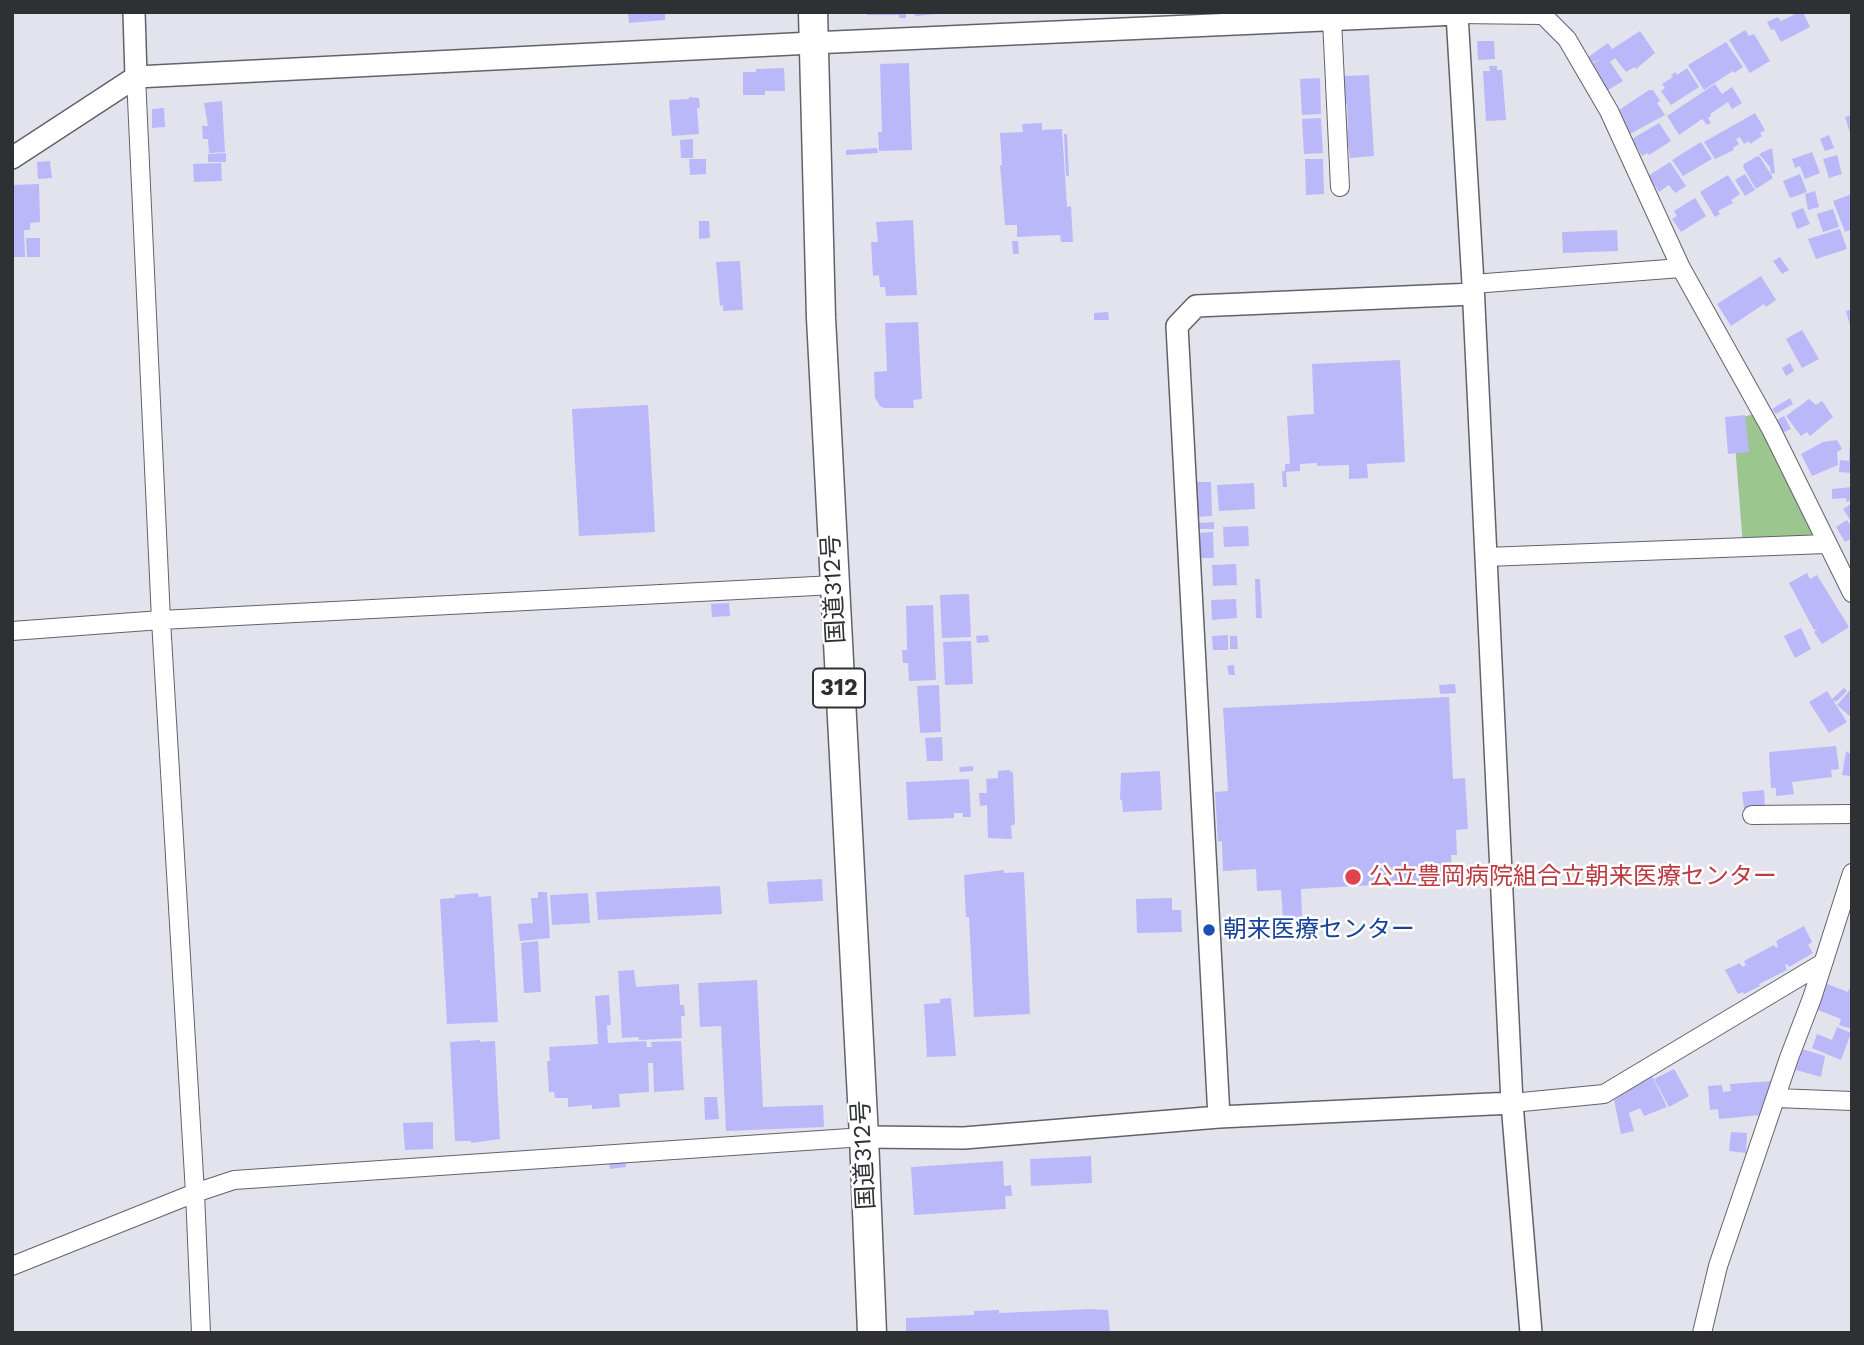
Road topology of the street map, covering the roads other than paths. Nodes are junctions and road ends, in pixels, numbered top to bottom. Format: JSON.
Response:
{"nodes":[{"id":1,"x":134,"y":12,"type":"edge"},
{"id":2,"x":813,"y":12,"type":"edge"},
{"id":3,"x":1457,"y":13,"type":"edge"},
{"id":4,"x":1541,"y":13,"type":"edge"},
{"id":5,"x":1332,"y":20,"type":"junction"},
{"id":6,"x":812,"y":43,"type":"junction"},
{"id":7,"x":136,"y":77,"type":"junction"},
{"id":8,"x":12,"y":158,"type":"edge"},
{"id":9,"x":1340,"y":187,"type":"dead end"},
{"id":10,"x":1682,"y":268,"type":"junction"},
{"id":11,"x":1473,"y":289,"type":"junction"},
{"id":12,"x":1826,"y":544,"type":"junction"},
{"id":13,"x":1486,"y":557,"type":"junction"},
{"id":14,"x":834,"y":585,"type":"junction"},
{"id":15,"x":1852,"y":593,"type":"edge"},
{"id":16,"x":161,"y":620,"type":"junction"},
{"id":17,"x":12,"y":631,"type":"edge"},
{"id":18,"x":1852,"y":814,"type":"edge"},
{"id":19,"x":1752,"y":816,"type":"dead end"},
{"id":20,"x":1852,"y":873,"type":"edge"},
{"id":21,"x":1821,"y":964,"type":"junction"},
{"id":22,"x":1776,"y":1098,"type":"junction"},
{"id":23,"x":1852,"y":1101,"type":"edge"},
{"id":24,"x":1512,"y":1103,"type":"junction"},
{"id":25,"x":1219,"y":1117,"type":"junction"},
{"id":26,"x":864,"y":1138,"type":"junction"},
{"id":27,"x":195,"y":1193,"type":"junction"},
{"id":28,"x":12,"y":1266,"type":"edge"},
{"id":29,"x":201,"y":1333,"type":"edge"},
{"id":30,"x":872,"y":1333,"type":"edge"},
{"id":31,"x":1531,"y":1333,"type":"edge"},
{"id":32,"x":1702,"y":1333,"type":"edge"}],
"edges":[{"from":1,"to":7,"type":"street"},
{"from":2,"to":6,"type":"highway","name":"国道312号","number":"312"},
{"from":3,"to":4,"type":"street"},
{"from":3,"to":5,"type":"street"},
{"from":3,"to":11,"type":"street"},
{"from":4,"to":10,"type":"street"},
{"from":5,"to":6,"type":"street"},
{"from":5,"to":9,"type":"street"},
{"from":6,"to":7,"type":"street"},
{"from":6,"to":14,"type":"highway","name":"国道312号","number":"312"},
{"from":7,"to":8,"type":"street"},
{"from":7,"to":16,"type":"street"},
{"from":10,"to":11,"type":"street"},
{"from":10,"to":12,"type":"street"},
{"from":11,"to":13,"type":"street"},
{"from":11,"to":25,"type":"street"},
{"from":12,"to":13,"type":"street"},
{"from":12,"to":15,"type":"street"},
{"from":13,"to":24,"type":"street"},
{"from":14,"to":16,"type":"street"},
{"from":14,"to":26,"type":"highway","name":"国道312号","number":"312"},
{"from":16,"to":17,"type":"street"},
{"from":16,"to":27,"type":"street"},
{"from":18,"to":19,"type":"street"},
{"from":20,"to":21,"type":"street"},
{"from":21,"to":22,"type":"street"},
{"from":21,"to":24,"type":"street"},
{"from":22,"to":23,"type":"street"},
{"from":22,"to":32,"type":"street"},
{"from":24,"to":25,"type":"street"},
{"from":24,"to":31,"type":"street"},
{"from":25,"to":26,"type":"street"},
{"from":26,"to":27,"type":"street"},
{"from":26,"to":30,"type":"highway","name":"国道312号","number":"312"},
{"from":27,"to":28,"type":"street"},
{"from":27,"to":29,"type":"street"}]}
